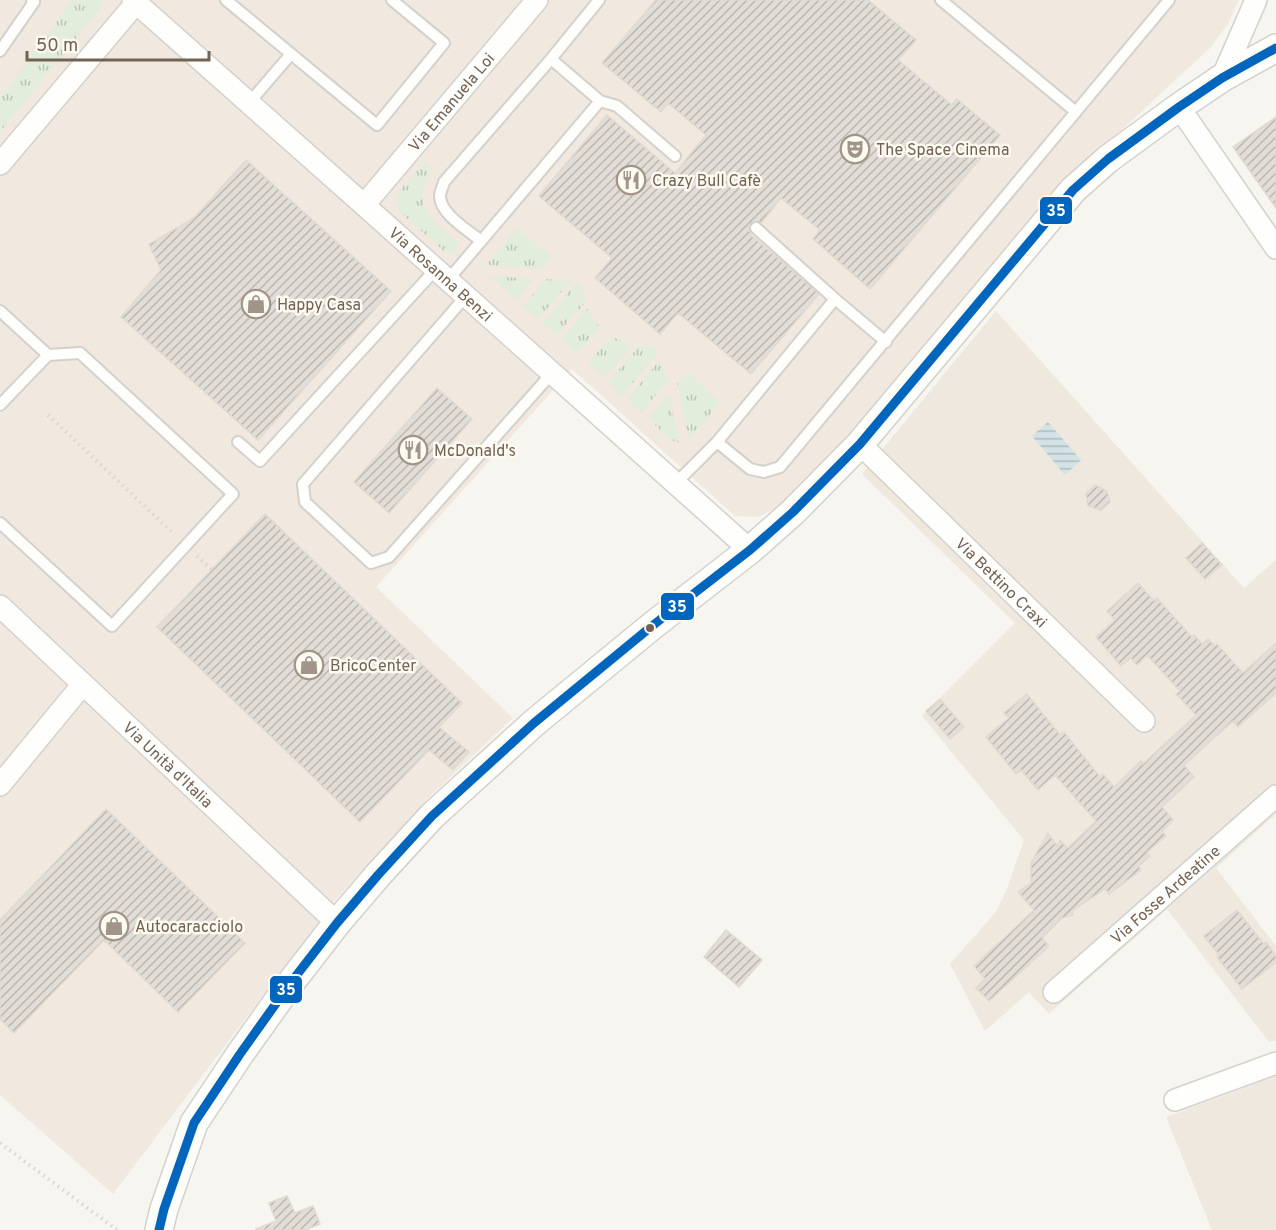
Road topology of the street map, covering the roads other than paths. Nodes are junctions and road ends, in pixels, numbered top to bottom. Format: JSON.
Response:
{"nodes":[{"id":1,"x":32,"y":0,"type":"edge"},
{"id":2,"x":226,"y":0,"type":"edge"},
{"id":3,"x":392,"y":0,"type":"edge"},
{"id":4,"x":537,"y":0,"type":"edge"},
{"id":5,"x":599,"y":0,"type":"edge"},
{"id":6,"x":941,"y":0,"type":"edge"},
{"id":7,"x":1169,"y":0,"type":"edge"},
{"id":8,"x":1256,"y":0,"type":"edge"},
{"id":9,"x":136,"y":1,"type":"edge"},
{"id":10,"x":1276,"y":48,"type":"edge"},
{"id":11,"x":0,"y":51,"type":"edge"},
{"id":12,"x":291,"y":54,"type":"junction"},
{"id":13,"x":551,"y":59,"type":"junction"},
{"id":14,"x":1222,"y":78,"type":"junction"},
{"id":15,"x":600,"y":101,"type":"junction"},
{"id":16,"x":249,"y":103,"type":"junction"},
{"id":17,"x":1179,"y":107,"type":"junction"},
{"id":18,"x":1076,"y":112,"type":"junction"},
{"id":19,"x":675,"y":156,"type":"dead end"},
{"id":20,"x":0,"y":164,"type":"edge"},
{"id":21,"x":364,"y":205,"type":"junction"},
{"id":22,"x":756,"y":228,"type":"dead end"},
{"id":23,"x":481,"y":241,"type":"junction"},
{"id":24,"x":1276,"y":248,"type":"edge"},
{"id":25,"x":442,"y":274,"type":"junction"},
{"id":26,"x":466,"y":296,"type":"junction"},
{"id":27,"x":835,"y":299,"type":"junction"},
{"id":28,"x":0,"y":311,"type":"edge"},
{"id":29,"x":886,"y":342,"type":"junction"},
{"id":30,"x":48,"y":355,"type":"junction"},
{"id":31,"x":552,"y":373,"type":"junction"},
{"id":32,"x":0,"y":405,"type":"edge"},
{"id":33,"x":238,"y":442,"type":"dead end"},
{"id":34,"x":717,"y":442,"type":"junction"},
{"id":35,"x":860,"y":444,"type":"junction"},
{"id":36,"x":675,"y":484,"type":"junction"},
{"id":37,"x":0,"y":523,"type":"edge"},
{"id":38,"x":750,"y":550,"type":"junction"},
{"id":39,"x":0,"y":606,"type":"edge"},
{"id":40,"x":83,"y":684,"type":"junction"},
{"id":41,"x":1144,"y":722,"type":"dead end"},
{"id":42,"x":0,"y":785,"type":"edge"},
{"id":43,"x":1276,"y":796,"type":"edge"},
{"id":44,"x":337,"y":923,"type":"junction"},
{"id":45,"x":1054,"y":992,"type":"dead end"},
{"id":46,"x":1276,"y":1063,"type":"edge"},
{"id":47,"x":1175,"y":1100,"type":"dead end"},
{"id":48,"x":159,"y":1230,"type":"edge"}],
"edges":[{"from":1,"to":11,"type":"lane"},
{"from":2,"to":12,"type":"lane"},
{"from":3,"to":12,"type":"lane"},
{"from":4,"to":21,"type":"street","name":"Via Emanuela Loi"},
{"from":5,"to":13,"type":"lane"},
{"from":6,"to":18,"type":"lane"},
{"from":7,"to":18,"type":"lane"},
{"from":8,"to":14,"type":"street"},
{"from":9,"to":16,"type":"street","name":"Via Rosanna Benzi"},
{"from":9,"to":20,"type":"street"},
{"from":10,"to":14,"type":"street"},
{"from":12,"to":16,"type":"lane"},
{"from":13,"to":15,"type":"lane"},
{"from":13,"to":23,"type":"lane"},
{"from":14,"to":17,"type":"street"},
{"from":15,"to":19,"type":"lane"},
{"from":15,"to":23,"type":"lane"},
{"from":16,"to":21,"type":"street","name":"Via Rosanna Benzi"},
{"from":17,"to":24,"type":"street"},
{"from":17,"to":35,"type":"street"},
{"from":18,"to":29,"type":"lane"},
{"from":21,"to":25,"type":"street","name":"Via Rosanna Benzi"},
{"from":22,"to":27,"type":"lane"},
{"from":23,"to":25,"type":"lane"},
{"from":25,"to":26,"type":"street","name":"Via Rosanna Benzi"},
{"from":25,"to":33,"type":"lane"},
{"from":26,"to":31,"type":"street","name":"Via Rosanna Benzi"},
{"from":26,"to":31,"type":"lane"},
{"from":27,"to":29,"type":"lane"},
{"from":27,"to":34,"type":"lane"},
{"from":28,"to":30,"type":"lane"},
{"from":29,"to":34,"type":"lane"},
{"from":30,"to":32,"type":"lane"},
{"from":30,"to":37,"type":"lane"},
{"from":31,"to":36,"type":"street","name":"Via Rosanna Benzi"},
{"from":34,"to":36,"type":"lane"},
{"from":35,"to":38,"type":"street"},
{"from":35,"to":41,"type":"street","name":"Via Bettino Craxi"},
{"from":36,"to":38,"type":"street","name":"Via Rosanna Benzi"},
{"from":38,"to":44,"type":"street"},
{"from":39,"to":40,"type":"street","name":"Via Unità d'Italia"},
{"from":40,"to":42,"type":"street"},
{"from":40,"to":44,"type":"street","name":"Via Unità d'Italia"},
{"from":43,"to":45,"type":"street","name":"Via Fosse Ardeatine"},
{"from":44,"to":48,"type":"street"},
{"from":46,"to":47,"type":"street"}]}
